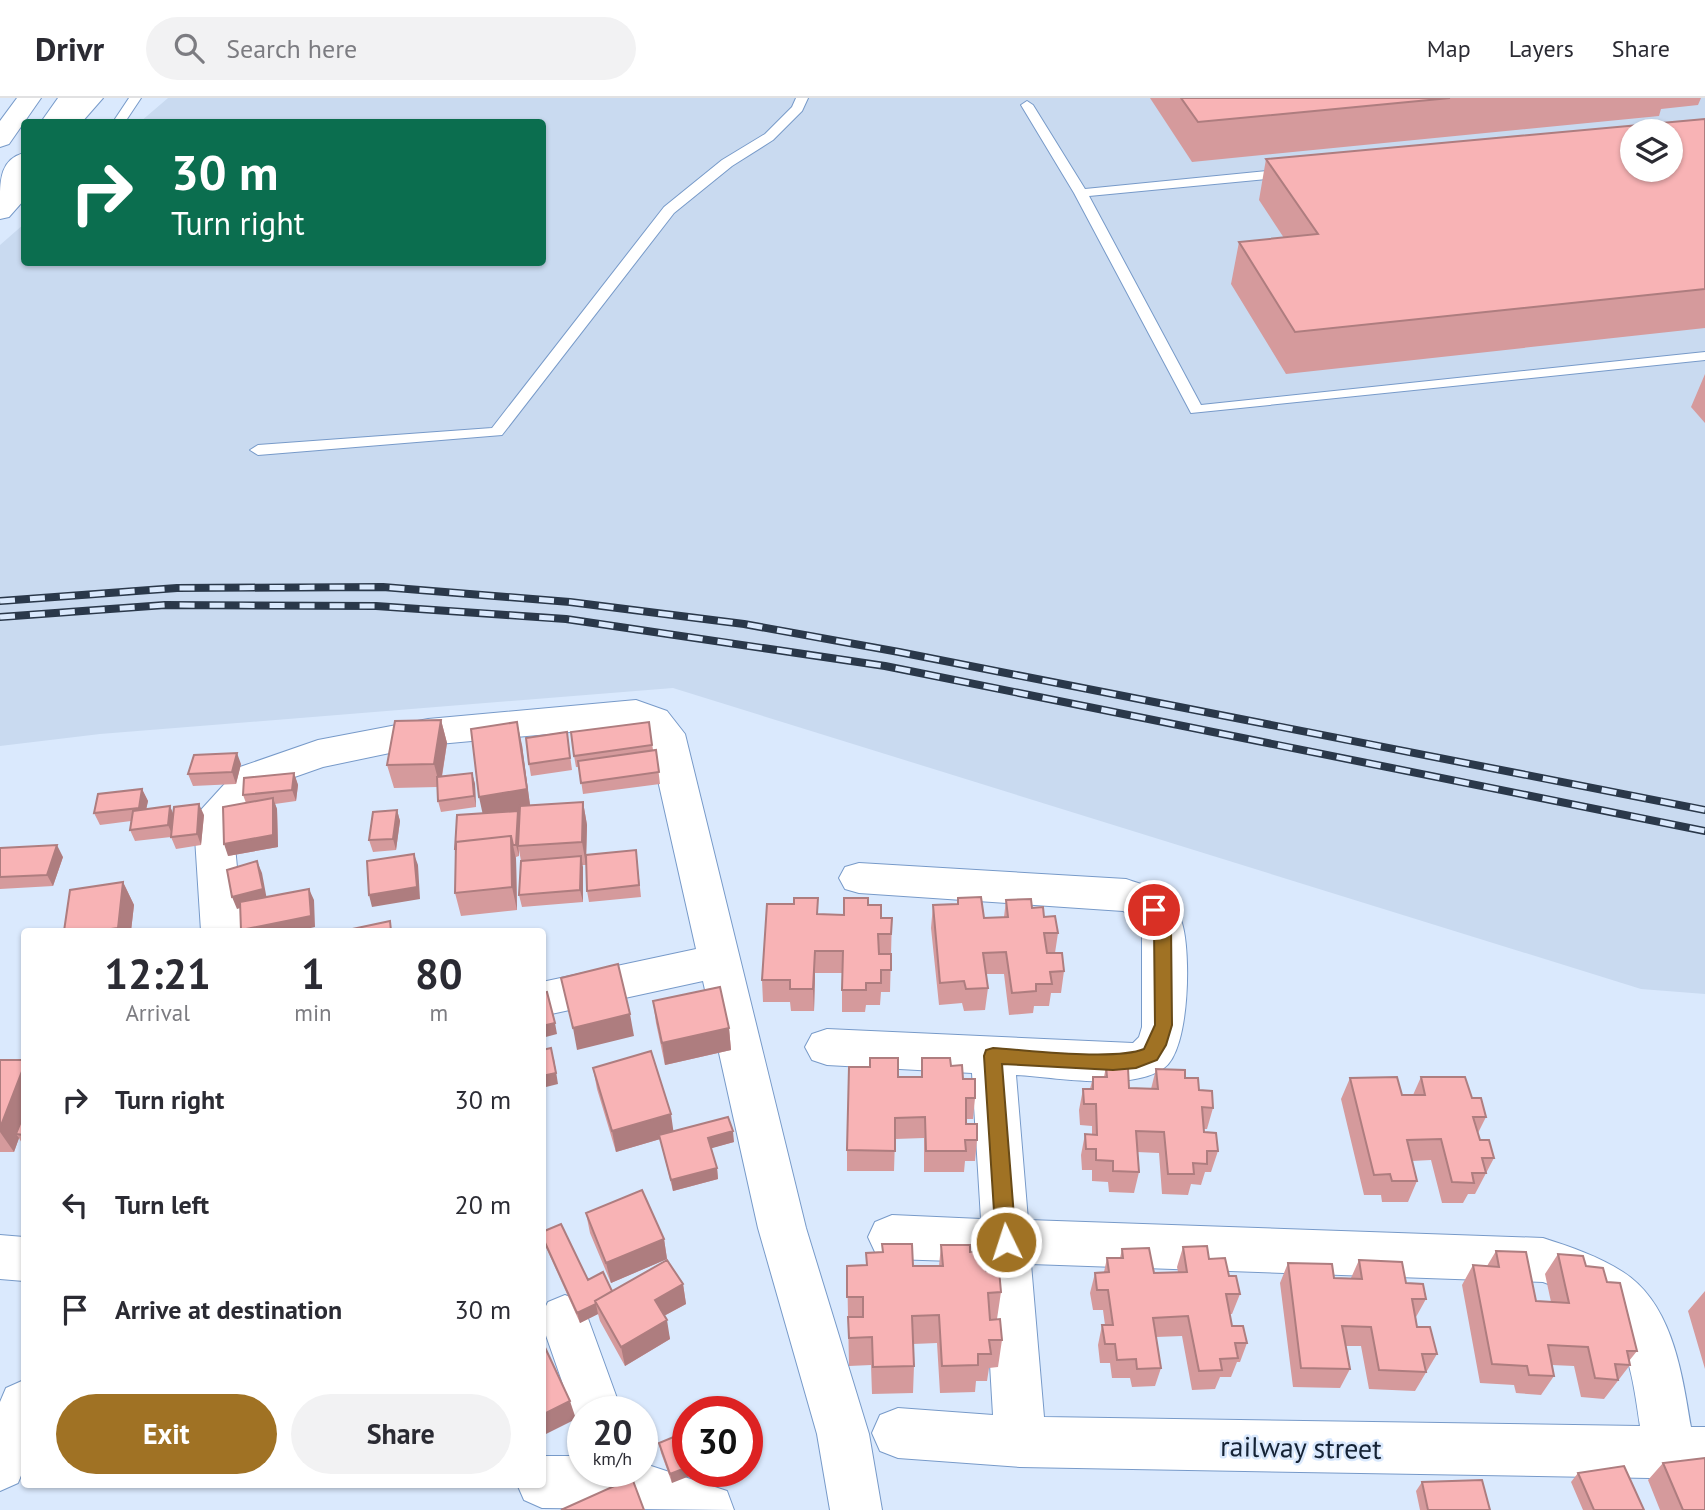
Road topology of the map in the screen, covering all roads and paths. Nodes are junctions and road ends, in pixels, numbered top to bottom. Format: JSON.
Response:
{"nodes":[{"id":1,"x":29,"y":98,"type":"edge"},
{"id":2,"x":70,"y":98,"type":"edge"},
{"id":3,"x":91,"y":98,"type":"edge"},
{"id":4,"x":135,"y":98,"type":"edge"},
{"id":5,"x":802,"y":98,"type":"edge"},
{"id":6,"x":1027,"y":105,"type":"dead end"},
{"id":7,"x":55,"y":119,"type":"edge"},
{"id":8,"x":72,"y":119,"type":"edge"},
{"id":9,"x":121,"y":119,"type":"edge"},
{"id":10,"x":0,"y":139,"type":"edge"},
{"id":11,"x":21,"y":165,"type":"edge"},
{"id":12,"x":1302,"y":171,"type":"edge"},
{"id":13,"x":21,"y":188,"type":"edge"},
{"id":14,"x":0,"y":191,"type":"edge"},
{"id":15,"x":1081,"y":193,"type":"junction"},
{"id":16,"x":0,"y":211,"type":"edge"},
{"id":17,"x":1705,"y":356,"type":"edge"},
{"id":18,"x":258,"y":450,"type":"dead end"},
{"id":19,"x":859,"y":878,"type":"dead end"},
{"id":20,"x":222,"y":928,"type":"edge"},
{"id":21,"x":720,"y":960,"type":"junction"},
{"id":22,"x":546,"y":998,"type":"edge"},
{"id":23,"x":827,"y":1047,"type":"dead end"},
{"id":24,"x":993,"y":1056,"type":"junction"},
{"id":25,"x":892,"y":1237,"type":"dead end"},
{"id":26,"x":1006,"y":1242,"type":"junction"},
{"id":27,"x":0,"y":1257,"type":"edge"},
{"id":28,"x":21,"y":1259,"type":"edge"},
{"id":29,"x":565,"y":1318,"type":"dead end"},
{"id":30,"x":592,"y":1396,"type":"edge"},
{"id":31,"x":21,"y":1412,"type":"edge"},
{"id":32,"x":898,"y":1433,"type":"dead end"},
{"id":33,"x":1020,"y":1442,"type":"junction"},
{"id":34,"x":1687,"y":1453,"type":"edge"},
{"id":35,"x":0,"y":1465,"type":"edge"},
{"id":36,"x":0,"y":1476,"type":"edge"},
{"id":37,"x":21,"y":1476,"type":"edge"},
{"id":38,"x":567,"y":1480,"type":"edge"},
{"id":39,"x":546,"y":1482,"type":"edge"},
{"id":40,"x":647,"y":1487,"type":"edge"},
{"id":41,"x":708,"y":1510,"type":"edge"},
{"id":42,"x":856,"y":1510,"type":"edge"}],
"edges":[{"from":1,"to":10,"type":"street"},
{"from":2,"to":7,"type":"street"},
{"from":3,"to":8,"type":"street"},
{"from":4,"to":9,"type":"lane"},
{"from":5,"to":18,"type":"lane"},
{"from":6,"to":15,"type":"lane"},
{"from":11,"to":14,"type":"street"},
{"from":12,"to":15,"type":"lane"},
{"from":13,"to":16,"type":"street"},
{"from":15,"to":17,"type":"lane"},
{"from":19,"to":24,"type":"street"},
{"from":20,"to":21,"type":"street"},
{"from":21,"to":22,"type":"street"},
{"from":21,"to":42,"type":"street"},
{"from":23,"to":24,"type":"street"},
{"from":24,"to":26,"type":"street"},
{"from":25,"to":26,"type":"street"},
{"from":26,"to":33,"type":"street"},
{"from":26,"to":34,"type":"street"},
{"from":27,"to":28,"type":"street"},
{"from":29,"to":30,"type":"street"},
{"from":31,"to":35,"type":"street"},
{"from":32,"to":33,"type":"street","name":"railway street"},
{"from":33,"to":34,"type":"street","name":"railway street"},
{"from":36,"to":37,"type":"street"},
{"from":38,"to":39,"type":"street"},
{"from":40,"to":41,"type":"street"}]}
